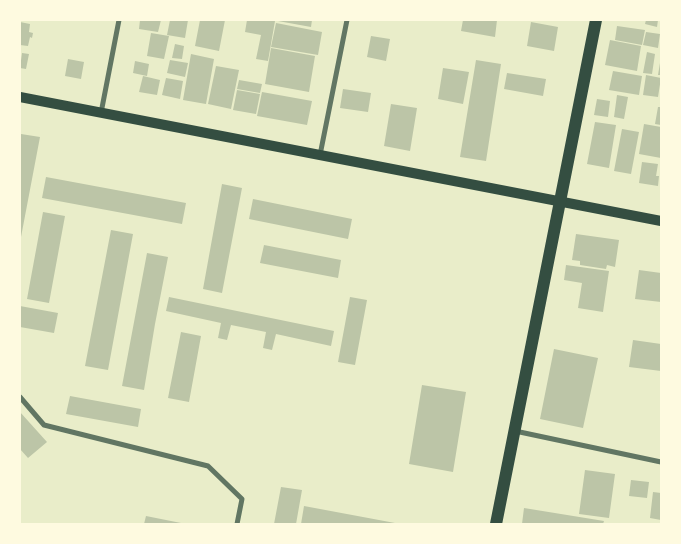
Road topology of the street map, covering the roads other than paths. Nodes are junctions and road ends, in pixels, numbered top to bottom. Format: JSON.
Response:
{"nodes":[{"id":1,"x":119,"y":20,"type":"edge"},
{"id":2,"x":347,"y":20,"type":"edge"},
{"id":3,"x":596,"y":20,"type":"edge"},
{"id":4,"x":20,"y":97,"type":"edge"},
{"id":5,"x":101,"y":113,"type":"junction"},
{"id":6,"x":320,"y":155,"type":"junction"},
{"id":7,"x":560,"y":202,"type":"junction"},
{"id":8,"x":661,"y":221,"type":"edge"},
{"id":9,"x":20,"y":397,"type":"edge"},
{"id":10,"x":514,"y":432,"type":"junction"},
{"id":11,"x":661,"y":462,"type":"edge"},
{"id":12,"x":237,"y":524,"type":"edge"},
{"id":13,"x":496,"y":524,"type":"edge"}],
"edges":[{"from":1,"to":5,"type":"street"},
{"from":2,"to":6,"type":"street"},
{"from":3,"to":7,"type":"main road"},
{"from":4,"to":5,"type":"main road"},
{"from":5,"to":6,"type":"main road"},
{"from":6,"to":7,"type":"main road"},
{"from":7,"to":8,"type":"main road"},
{"from":7,"to":10,"type":"main road"},
{"from":9,"to":12,"type":"street"},
{"from":10,"to":11,"type":"street"},
{"from":10,"to":13,"type":"main road"}]}
